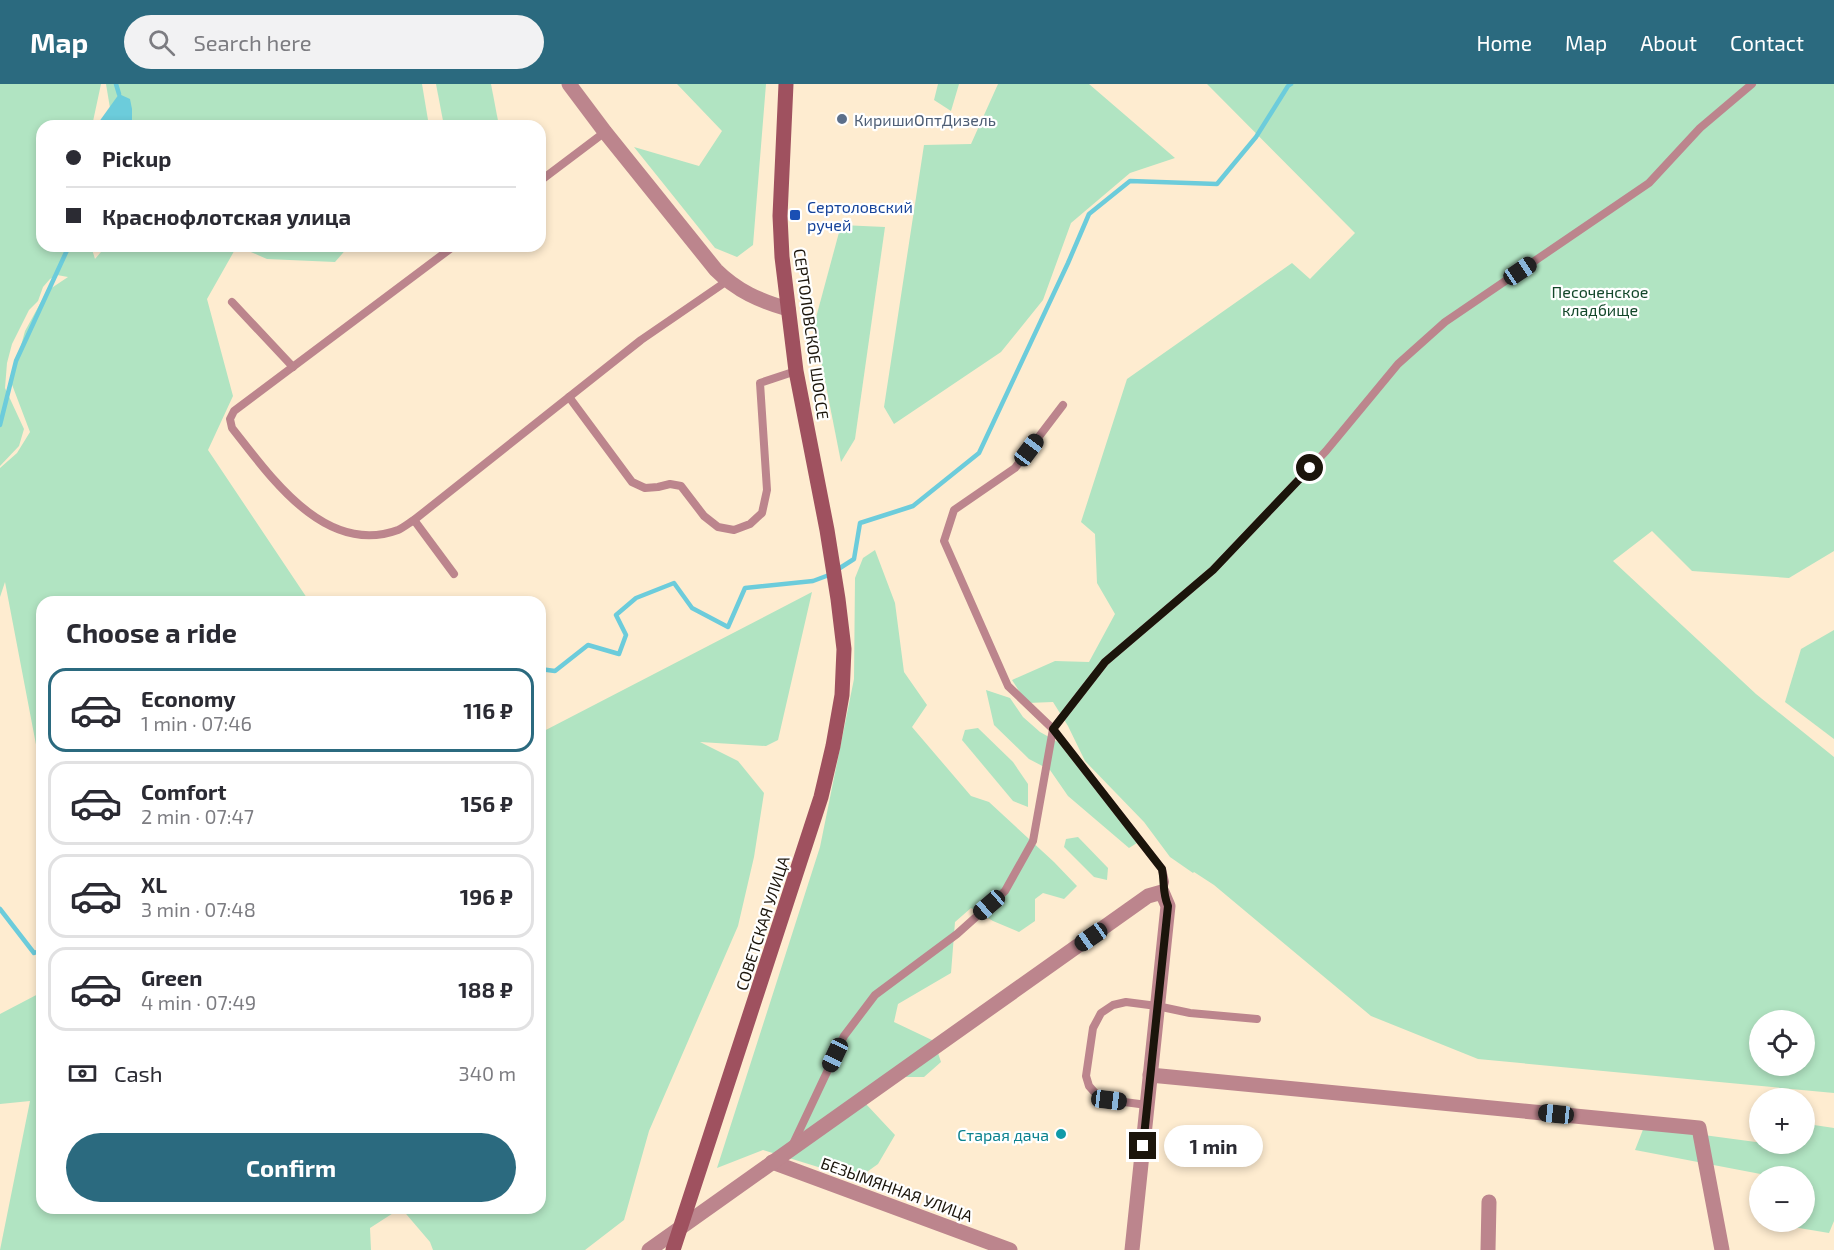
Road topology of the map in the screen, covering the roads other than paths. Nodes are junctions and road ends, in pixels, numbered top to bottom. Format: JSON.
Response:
{"nodes":[{"id":1,"x":569,"y":84,"type":"edge"},
{"id":2,"x":786,"y":84,"type":"edge"},
{"id":3,"x":1752,"y":84,"type":"edge"},
{"id":4,"x":605,"y":132,"type":"junction"},
{"id":5,"x":546,"y":177,"type":"edge"},
{"id":6,"x":446,"y":252,"type":"edge"},
{"id":7,"x":727,"y":281,"type":"junction"},
{"id":8,"x":232,"y":302,"type":"dead end"},
{"id":9,"x":788,"y":309,"type":"junction"},
{"id":10,"x":293,"y":367,"type":"junction"},
{"id":11,"x":796,"y":371,"type":"junction"},
{"id":12,"x":569,"y":397,"type":"junction"},
{"id":13,"x":1063,"y":405,"type":"dead end"},
{"id":14,"x":414,"y":520,"type":"junction"},
{"id":15,"x":826,"y":530,"type":"joint"},
{"id":16,"x":454,"y":574,"type":"dead end"},
{"id":17,"x":1053,"y":729,"type":"junction"},
{"id":18,"x":1162,"y":892,"type":"junction"},
{"id":19,"x":1157,"y":1006,"type":"junction"},
{"id":20,"x":1257,"y":1019,"type":"dead end"},
{"id":21,"x":1150,"y":1075,"type":"junction"},
{"id":22,"x":1147,"y":1105,"type":"junction"},
{"id":23,"x":791,"y":1149,"type":"junction"},
{"id":24,"x":772,"y":1162,"type":"junction"},
{"id":25,"x":1489,"y":1202,"type":"dead end"},
{"id":26,"x":683,"y":1225,"type":"junction"},
{"id":27,"x":650,"y":1250,"type":"edge"},
{"id":28,"x":673,"y":1250,"type":"edge"},
{"id":29,"x":1010,"y":1250,"type":"edge"},
{"id":30,"x":1132,"y":1250,"type":"edge"},
{"id":31,"x":1488,"y":1250,"type":"edge"},
{"id":32,"x":1722,"y":1250,"type":"edge"}],
"edges":[{"from":1,"to":4,"type":"street"},
{"from":2,"to":9,"type":"main road","name":"СЕРТОЛОВСКОЕ ШОССЕ"},
{"from":3,"to":17,"type":"lane"},
{"from":4,"to":5,"type":"lane"},
{"from":4,"to":7,"type":"street"},
{"from":6,"to":10,"type":"lane"},
{"from":7,"to":9,"type":"street"},
{"from":7,"to":12,"type":"lane"},
{"from":8,"to":10,"type":"lane"},
{"from":9,"to":11,"type":"main road","name":"СЕРТОЛОВСКОЕ ШОССЕ"},
{"from":10,"to":14,"type":"lane"},
{"from":11,"to":12,"type":"lane"},
{"from":11,"to":15,"type":"main road","name":"СЕРТОЛОВСКОЕ ШОССЕ"},
{"from":12,"to":14,"type":"lane"},
{"from":13,"to":17,"type":"lane"},
{"from":14,"to":16,"type":"lane"},
{"from":15,"to":26,"type":"main road","name":"СОВЕТСКАЯ УЛИЦА"},
{"from":17,"to":18,"type":"lane"},
{"from":17,"to":23,"type":"lane"},
{"from":18,"to":19,"type":"street"},
{"from":18,"to":23,"type":"street"},
{"from":19,"to":20,"type":"lane"},
{"from":19,"to":21,"type":"street"},
{"from":19,"to":22,"type":"lane"},
{"from":21,"to":22,"type":"street"},
{"from":21,"to":32,"type":"street"},
{"from":22,"to":30,"type":"street"},
{"from":23,"to":24,"type":"street"},
{"from":24,"to":26,"type":"street"},
{"from":24,"to":29,"type":"street","name":"БЕЗЫМЯННАЯ УЛИЦА"},
{"from":25,"to":31,"type":"street"},
{"from":26,"to":27,"type":"street"},
{"from":26,"to":28,"type":"main road","name":"СОВЕТСКАЯ УЛИЦА"}]}
